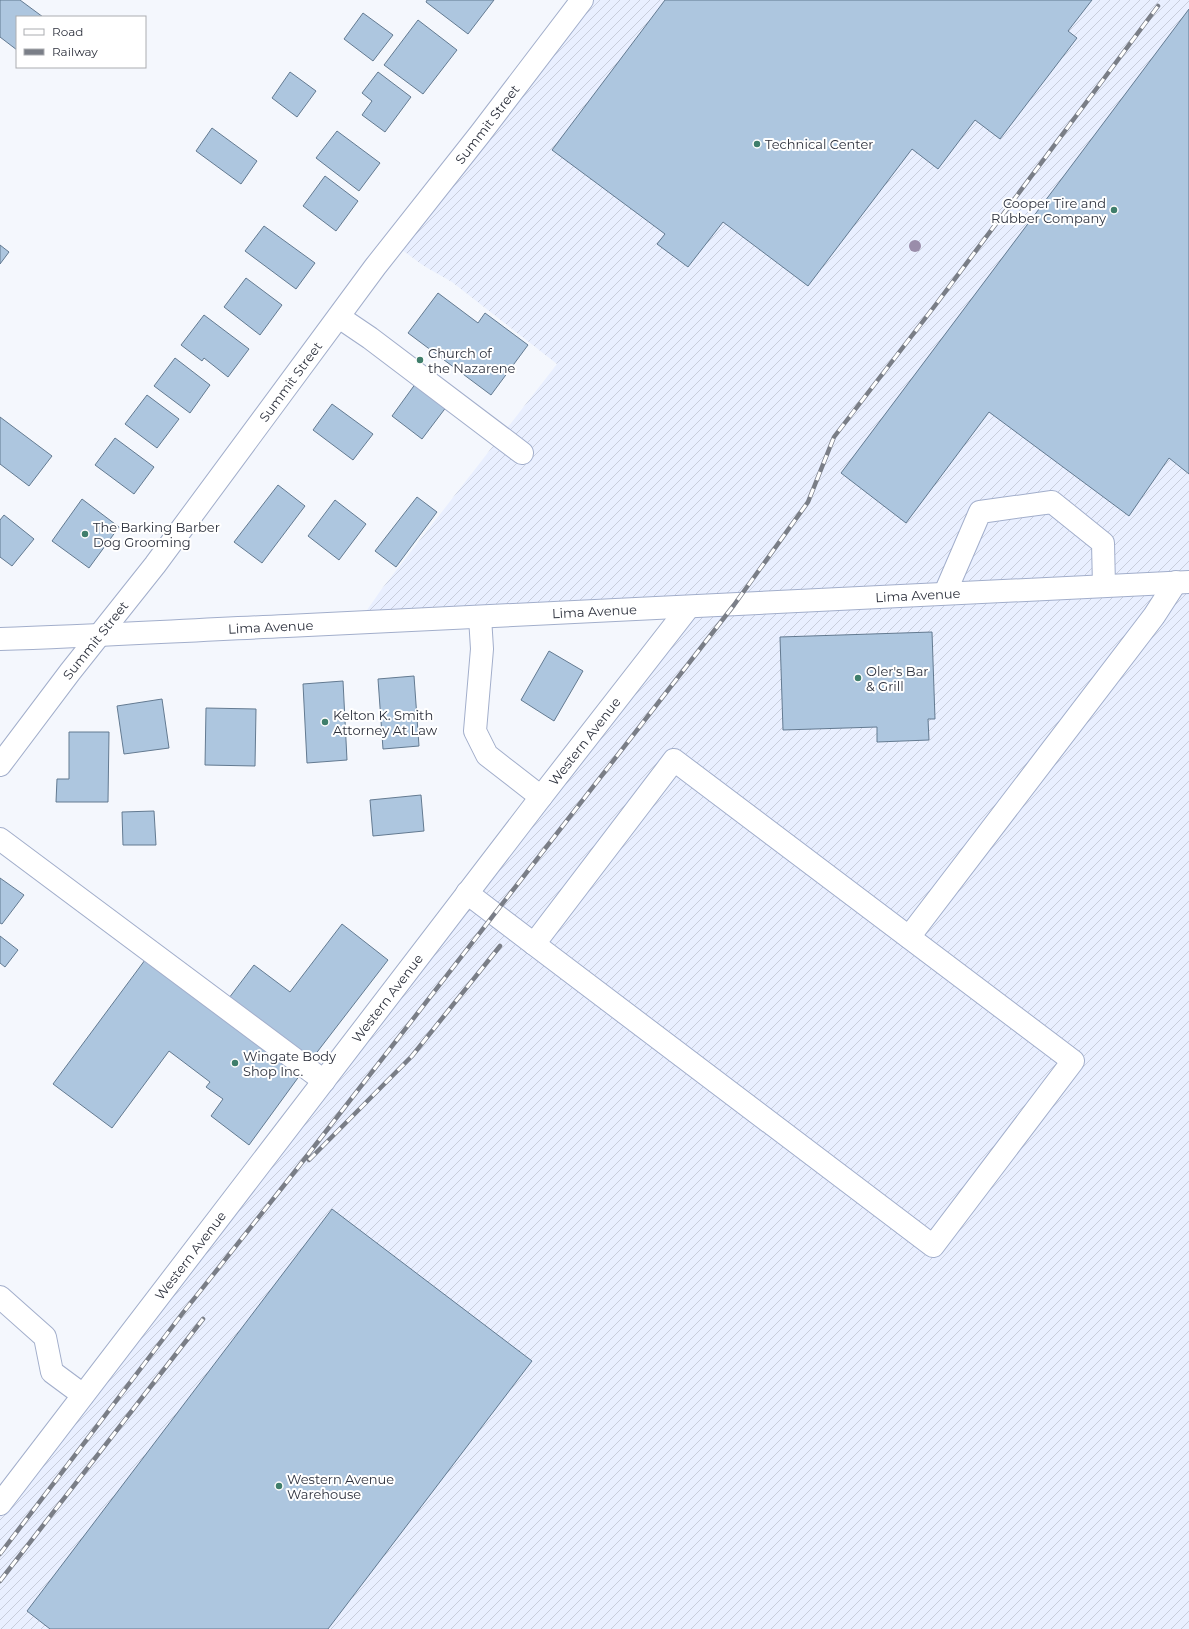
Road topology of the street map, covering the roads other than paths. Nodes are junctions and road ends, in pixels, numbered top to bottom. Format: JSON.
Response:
{"nodes":[{"id":1,"x":582,"y":0,"type":"edge"},
{"id":2,"x":339,"y":317,"type":"junction"},
{"id":3,"x":522,"y":453,"type":"dead end"},
{"id":4,"x":1183,"y":582,"type":"edge"},
{"id":5,"x":1104,"y":586,"type":"junction"},
{"id":6,"x":945,"y":593,"type":"junction"},
{"id":7,"x":688,"y":608,"type":"junction"},
{"id":8,"x":480,"y":617,"type":"junction"},
{"id":9,"x":100,"y":636,"type":"junction"},
{"id":10,"x":0,"y":639,"type":"edge"},
{"id":11,"x":0,"y":765,"type":"edge"},
{"id":12,"x":541,"y":797,"type":"junction"},
{"id":13,"x":0,"y":839,"type":"edge"},
{"id":14,"x":468,"y":893,"type":"junction"},
{"id":15,"x":909,"y":937,"type":"junction"},
{"id":16,"x":534,"y":944,"type":"junction"},
{"id":17,"x":324,"y":1081,"type":"junction"},
{"id":18,"x":3,"y":1305,"type":"edge"},
{"id":19,"x":84,"y":1395,"type":"junction"},
{"id":20,"x":3,"y":1494,"type":"edge"}],
"edges":[{"from":1,"to":2,"type":"main road","name":"Summit Street"},
{"from":2,"to":3,"type":"main road"},
{"from":2,"to":9,"type":"main road","name":"Summit Street"},
{"from":4,"to":5,"type":"main road","name":"Lima Avenue"},
{"from":4,"to":15,"type":"main road"},
{"from":5,"to":6,"type":"main road","name":"Lima Avenue"},
{"from":5,"to":6,"type":"main road"},
{"from":6,"to":7,"type":"main road","name":"Lima Avenue"},
{"from":7,"to":8,"type":"main road","name":"Lima Avenue"},
{"from":7,"to":12,"type":"main road","name":"Western Avenue"},
{"from":8,"to":9,"type":"main road","name":"Lima Avenue"},
{"from":8,"to":12,"type":"main road"},
{"from":9,"to":10,"type":"main road","name":"Lima Avenue"},
{"from":9,"to":11,"type":"main road","name":"Summit Street"},
{"from":12,"to":14,"type":"main road","name":"Western Avenue"},
{"from":13,"to":17,"type":"main road"},
{"from":14,"to":16,"type":"main road"},
{"from":14,"to":17,"type":"main road","name":"Western Avenue"},
{"from":15,"to":16,"type":"main road"},
{"from":15,"to":16,"type":"main road"},
{"from":17,"to":19,"type":"main road","name":"Western Avenue"},
{"from":18,"to":19,"type":"main road"},
{"from":19,"to":20,"type":"main road","name":"Western Avenue"}]}
